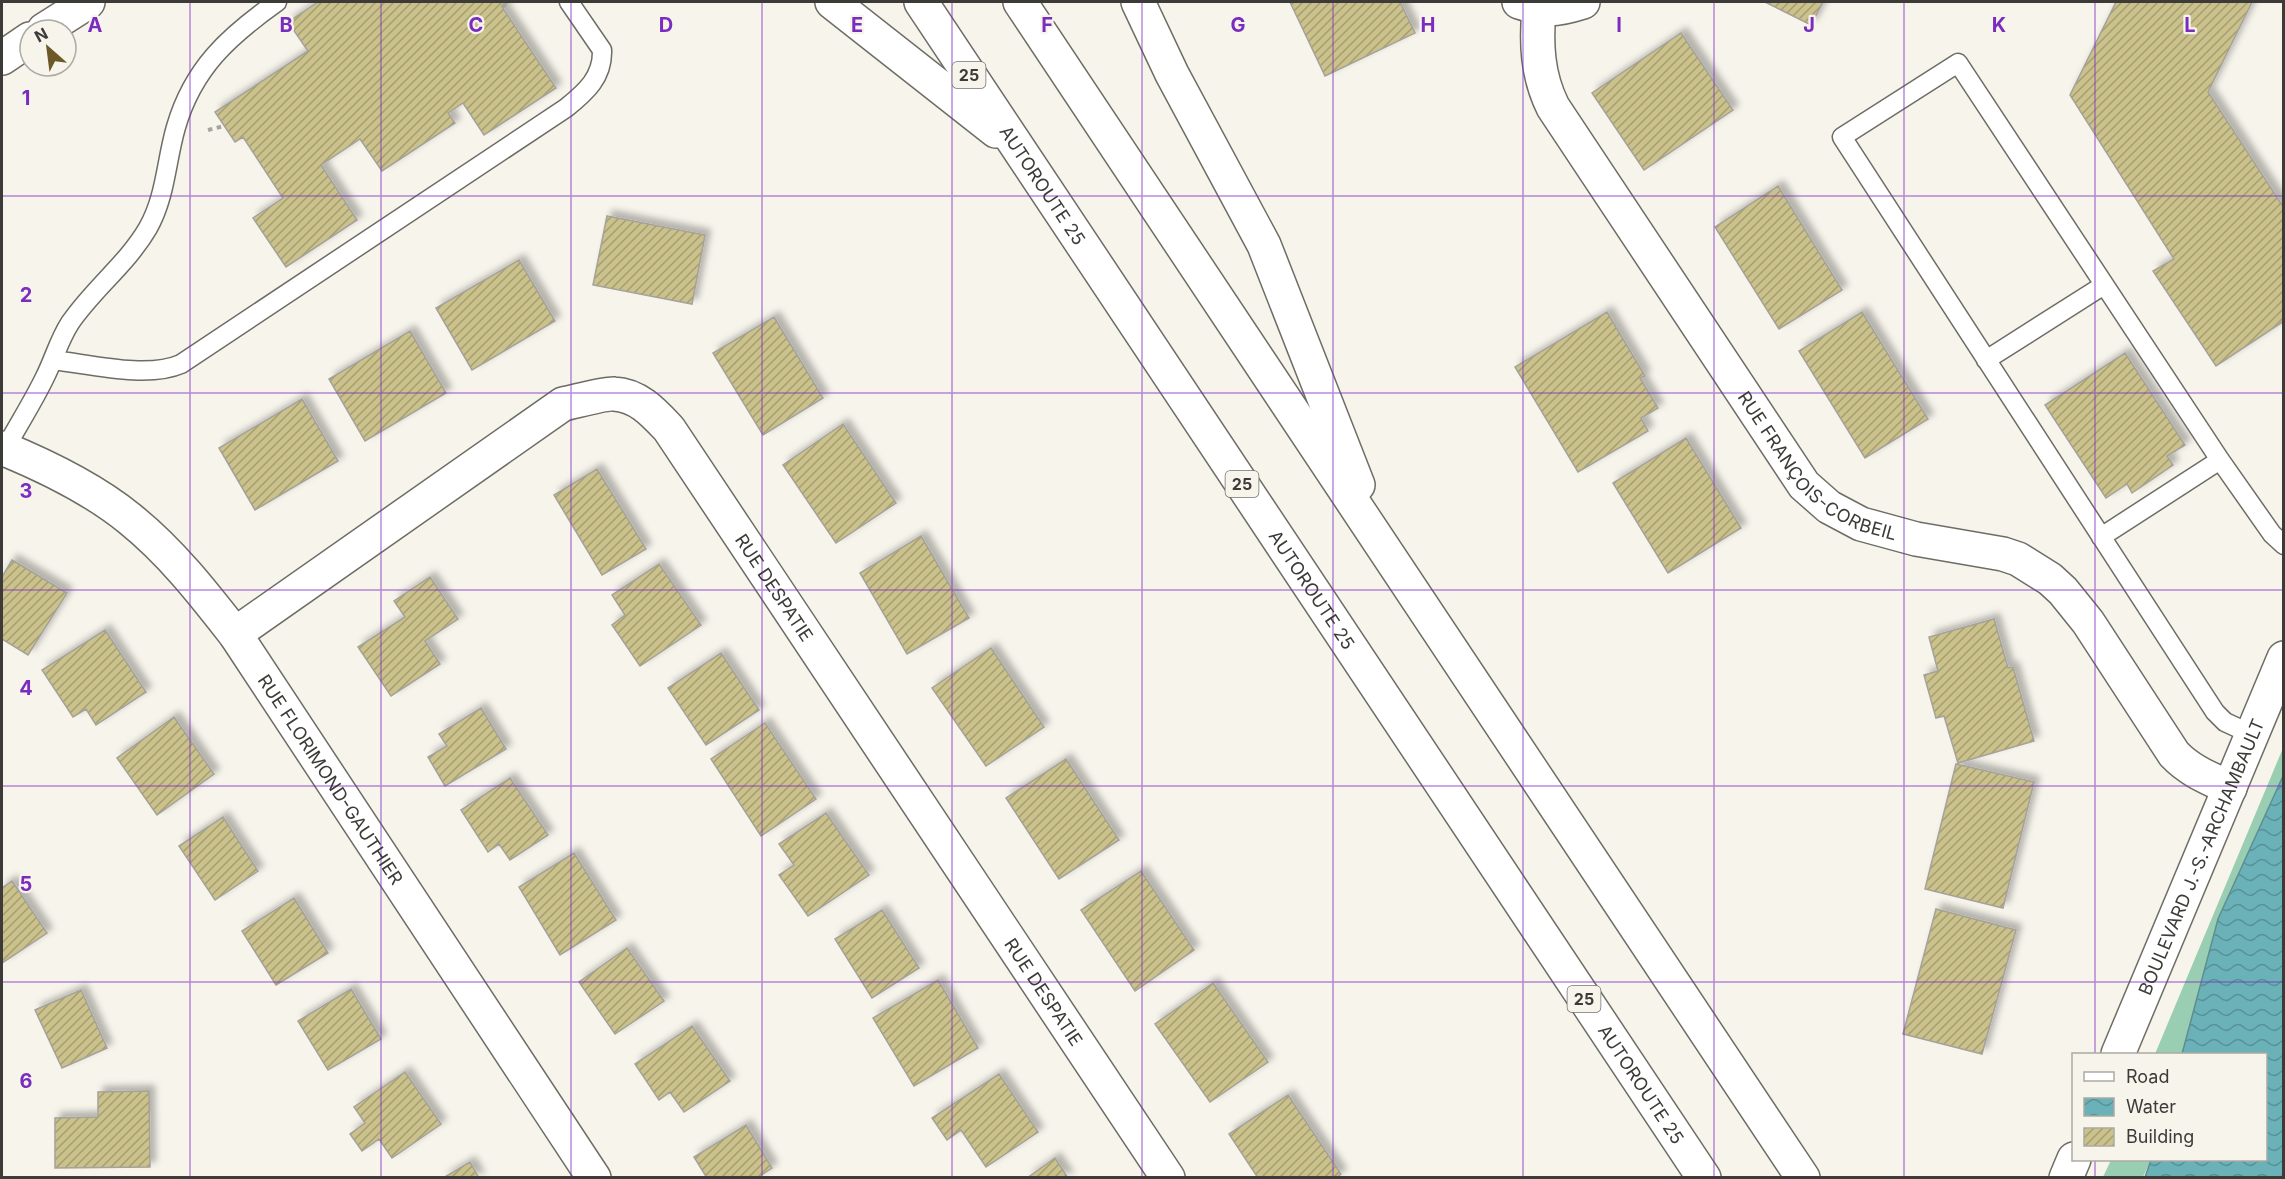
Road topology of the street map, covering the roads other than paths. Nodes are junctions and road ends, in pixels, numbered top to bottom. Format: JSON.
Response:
{"nodes":[{"id":1,"x":88,"y":2,"type":"edge"},
{"id":2,"x":277,"y":2,"type":"edge"},
{"id":3,"x":569,"y":2,"type":"edge"},
{"id":4,"x":832,"y":2,"type":"edge"},
{"id":5,"x":921,"y":2,"type":"edge"},
{"id":6,"x":1020,"y":2,"type":"edge"},
{"id":7,"x":1138,"y":2,"type":"edge"},
{"id":8,"x":1583,"y":2,"type":"edge"},
{"id":9,"x":1529,"y":5,"type":"edge"},
{"id":10,"x":63,"y":18,"type":"edge"},
{"id":11,"x":18,"y":47,"type":"edge"},
{"id":12,"x":2,"y":58,"type":"edge"},
{"id":13,"x":1018,"y":148,"type":"junction"},
{"id":14,"x":2104,"y":285,"type":"junction"},
{"id":15,"x":53,"y":360,"type":"junction"},
{"id":16,"x":1986,"y":360,"type":"junction"},
{"id":17,"x":3,"y":449,"type":"edge"},
{"id":18,"x":2220,"y":460,"type":"junction"},
{"id":19,"x":2101,"y":537,"type":"junction"},
{"id":20,"x":1382,"y":545,"type":"junction"},
{"id":21,"x":2283,"y":545,"type":"edge"},
{"id":22,"x":235,"y":634,"type":"junction"},
{"id":23,"x":2283,"y":658,"type":"edge"},
{"id":24,"x":2251,"y":734,"type":"junction"},
{"id":25,"x":2230,"y":788,"type":"junction"},
{"id":26,"x":2118,"y":1053,"type":"edge"},
{"id":27,"x":2072,"y":1161,"type":"edge"},
{"id":28,"x":594,"y":1178,"type":"edge"},
{"id":29,"x":1168,"y":1178,"type":"edge"},
{"id":30,"x":1704,"y":1178,"type":"edge"},
{"id":31,"x":1803,"y":1178,"type":"edge"},
{"id":32,"x":2066,"y":1178,"type":"edge"}],
"edges":[{"from":1,"to":10,"type":"main road"},
{"from":2,"to":15,"type":"lane"},
{"from":3,"to":15,"type":"lane"},
{"from":4,"to":13,"type":"main road"},
{"from":5,"to":13,"type":"main road","name":"AUTOROUTE 25","number":"25"},
{"from":6,"to":20,"type":"main road"},
{"from":7,"to":20,"type":"main road"},
{"from":8,"to":9,"type":"main road","name":"RUE FRANÇOIS-CORBEIL"},
{"from":9,"to":25,"type":"main road","name":"RUE FRANÇOIS-CORBEIL"},
{"from":11,"to":12,"type":"main road"},
{"from":13,"to":30,"type":"main road","name":"AUTOROUTE 25","number":"25"},
{"from":14,"to":16,"type":"lane"},
{"from":14,"to":16,"type":"lane"},
{"from":14,"to":18,"type":"lane"},
{"from":15,"to":17,"type":"lane"},
{"from":16,"to":19,"type":"lane"},
{"from":17,"to":22,"type":"main road","name":"RUE FLORIMOND-GAUTHIER"},
{"from":18,"to":19,"type":"lane"},
{"from":18,"to":21,"type":"lane"},
{"from":19,"to":24,"type":"lane"},
{"from":20,"to":31,"type":"main road"},
{"from":22,"to":28,"type":"main road","name":"RUE FLORIMOND-GAUTHIER"},
{"from":22,"to":29,"type":"main road","name":"RUE DESPATIE"},
{"from":23,"to":24,"type":"main road","name":"BOULEVARD J.-S.-ARCHAMBAULT"},
{"from":24,"to":25,"type":"main road","name":"BOULEVARD J.-S.-ARCHAMBAULT"},
{"from":25,"to":26,"type":"main road","name":"BOULEVARD J.-S.-ARCHAMBAULT"},
{"from":27,"to":32,"type":"main road"}]}
